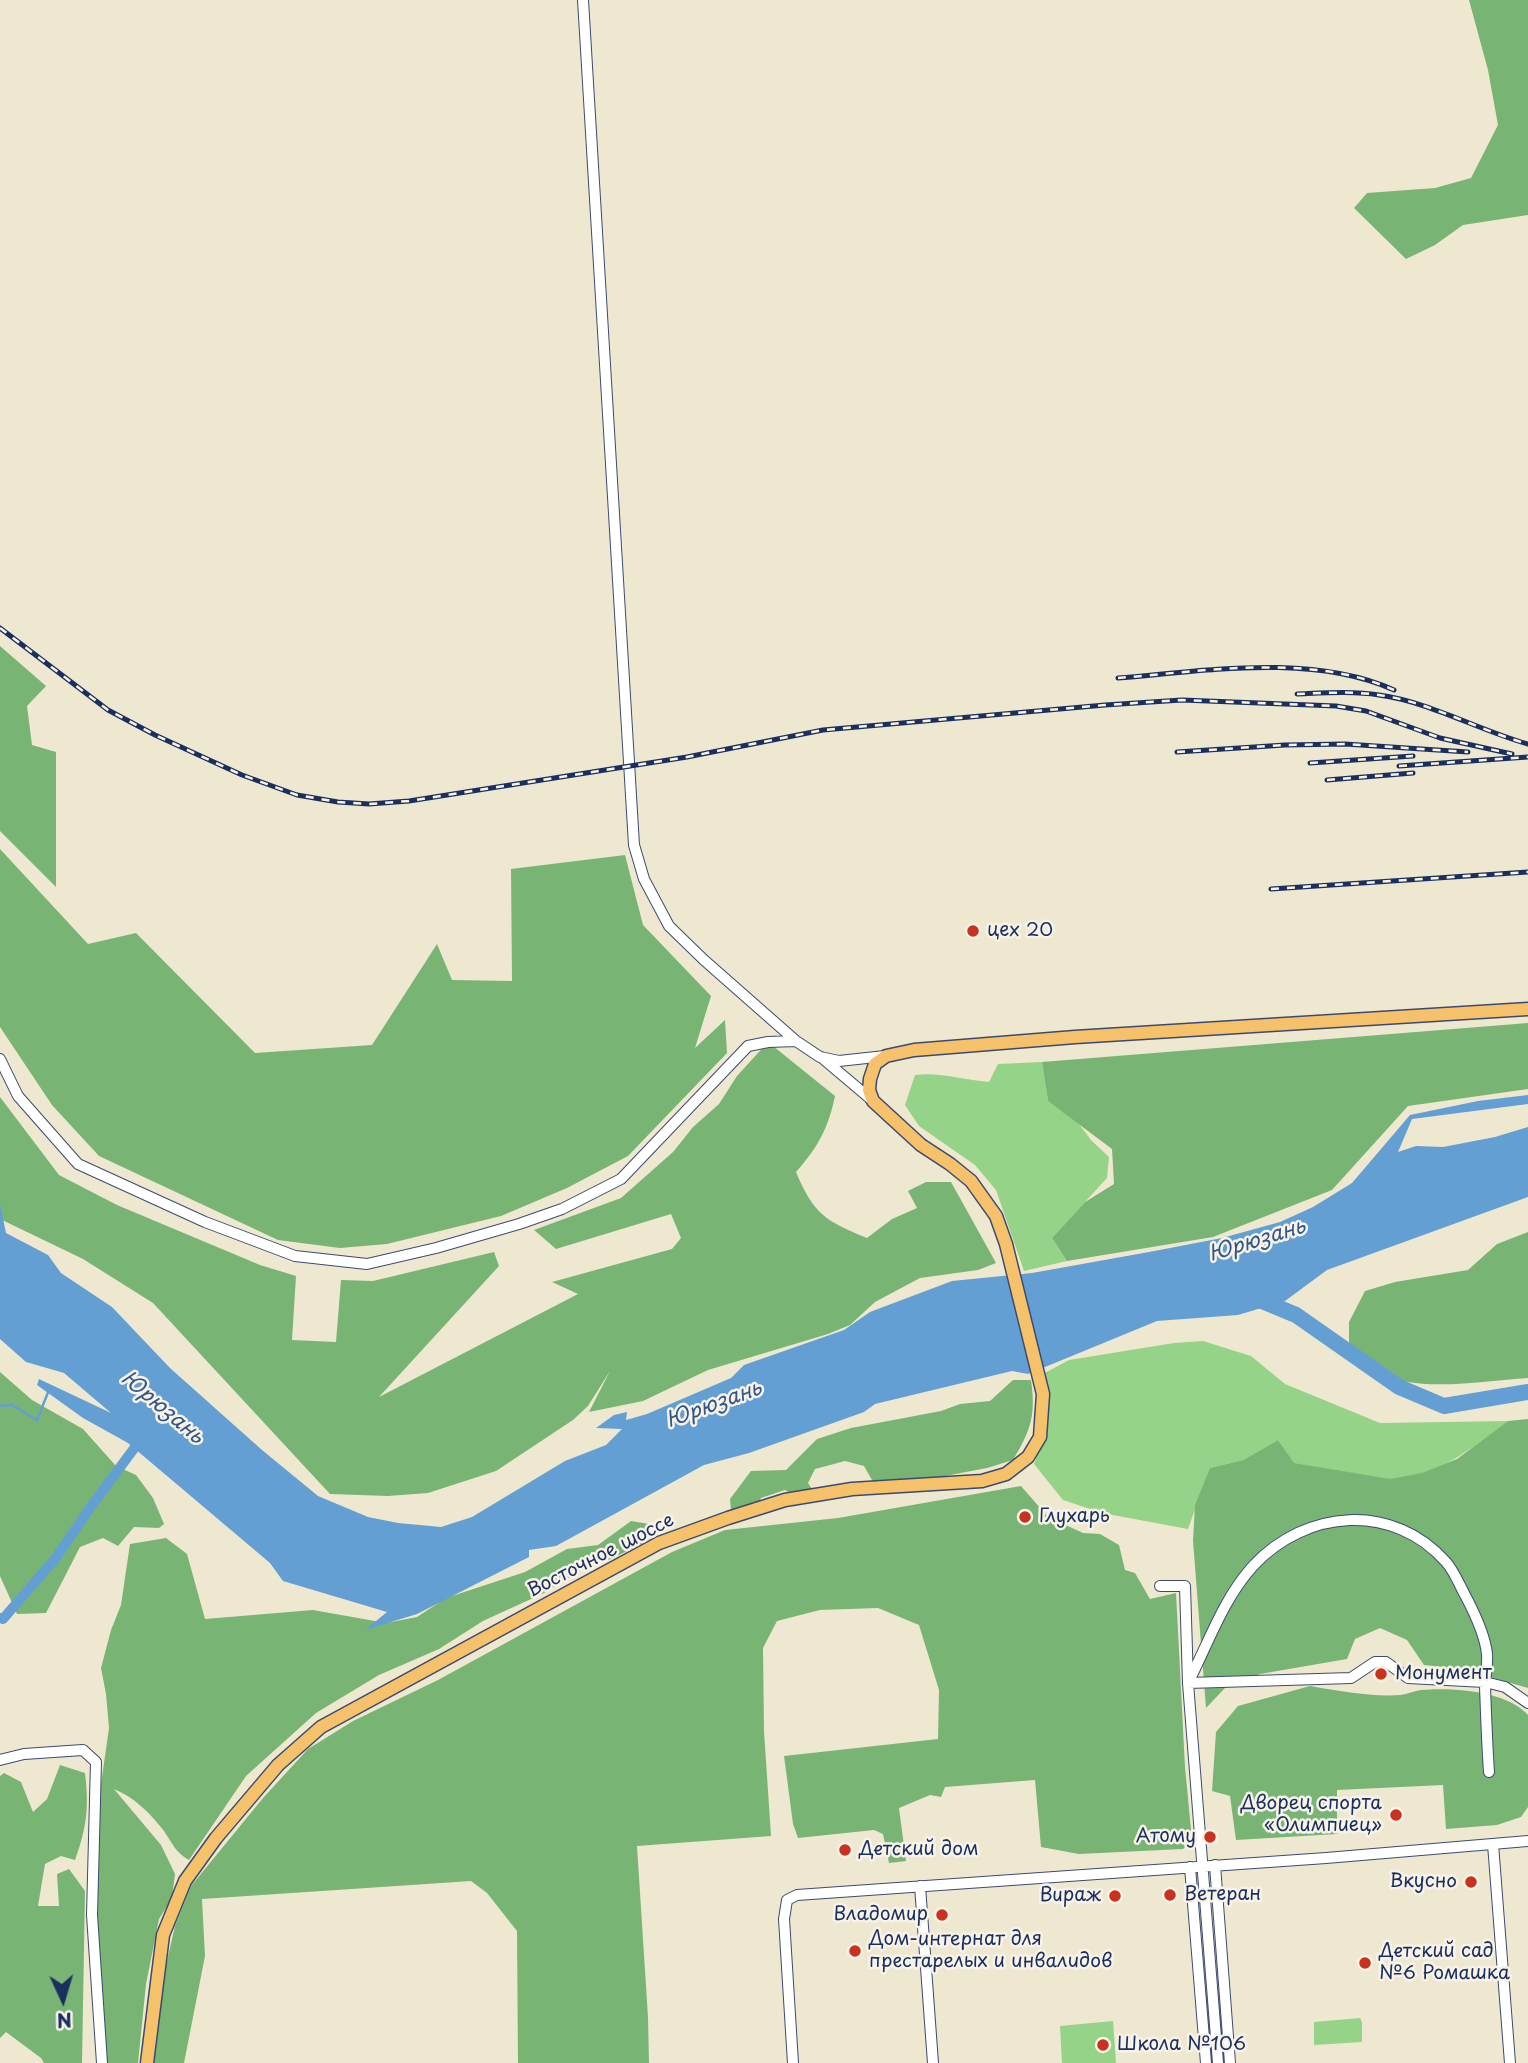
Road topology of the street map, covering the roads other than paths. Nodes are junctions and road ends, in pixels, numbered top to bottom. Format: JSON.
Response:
{"nodes":[{"id":1,"x":583,"y":0,"type":"edge"},
{"id":2,"x":1528,"y":1009,"type":"edge"},
{"id":3,"x":796,"y":1041,"type":"junction"},
{"id":4,"x":886,"y":1056,"type":"junction"},
{"id":5,"x":820,"y":1057,"type":"junction"},
{"id":6,"x":0,"y":1059,"type":"edge"},
{"id":7,"x":873,"y":1101,"type":"junction"},
{"id":8,"x":1160,"y":1586,"type":"dead end"},
{"id":9,"x":1485,"y":1682,"type":"junction"},
{"id":10,"x":1188,"y":1683,"type":"junction"},
{"id":11,"x":1528,"y":1703,"type":"edge"},
{"id":12,"x":0,"y":1759,"type":"edge"},
{"id":13,"x":1489,"y":1772,"type":"dead end"},
{"id":14,"x":1528,"y":1841,"type":"edge"},
{"id":15,"x":1493,"y":1844,"type":"junction"},
{"id":16,"x":1215,"y":1865,"type":"junction"},
{"id":17,"x":1202,"y":1866,"type":"junction"},
{"id":18,"x":1190,"y":1867,"type":"junction"},
{"id":19,"x":920,"y":1886,"type":"junction"},
{"id":20,"x":102,"y":2063,"type":"edge"},
{"id":21,"x":147,"y":2063,"type":"edge"},
{"id":22,"x":793,"y":2063,"type":"edge"},
{"id":23,"x":933,"y":2063,"type":"edge"},
{"id":24,"x":1206,"y":2063,"type":"edge"},
{"id":25,"x":1218,"y":2063,"type":"edge"},
{"id":26,"x":1230,"y":2063,"type":"edge"},
{"id":27,"x":1510,"y":2063,"type":"edge"}],
"edges":[{"from":1,"to":3,"type":"street","name":"Восточное шоссе"},
{"from":2,"to":4,"type":"main road"},
{"from":3,"to":5,"type":"street","name":"Восточное шоссе"},
{"from":3,"to":6,"type":"street"},
{"from":4,"to":5,"type":"street"},
{"from":4,"to":7,"type":"main road"},
{"from":5,"to":7,"type":"street","name":"Восточное шоссе"},
{"from":7,"to":21,"type":"main road","name":"Восточное шоссе"},
{"from":8,"to":10,"type":"street"},
{"from":9,"to":10,"type":"street"},
{"from":9,"to":10,"type":"street"},
{"from":9,"to":11,"type":"street"},
{"from":9,"to":13,"type":"street"},
{"from":10,"to":17,"type":"street"},
{"from":12,"to":20,"type":"street"},
{"from":14,"to":15,"type":"street"},
{"from":15,"to":16,"type":"street"},
{"from":15,"to":27,"type":"street"},
{"from":16,"to":17,"type":"street"},
{"from":16,"to":26,"type":"street"},
{"from":17,"to":18,"type":"street"},
{"from":17,"to":25,"type":"street"},
{"from":18,"to":19,"type":"street"},
{"from":18,"to":24,"type":"street"},
{"from":19,"to":22,"type":"street"},
{"from":19,"to":23,"type":"street"}]}
